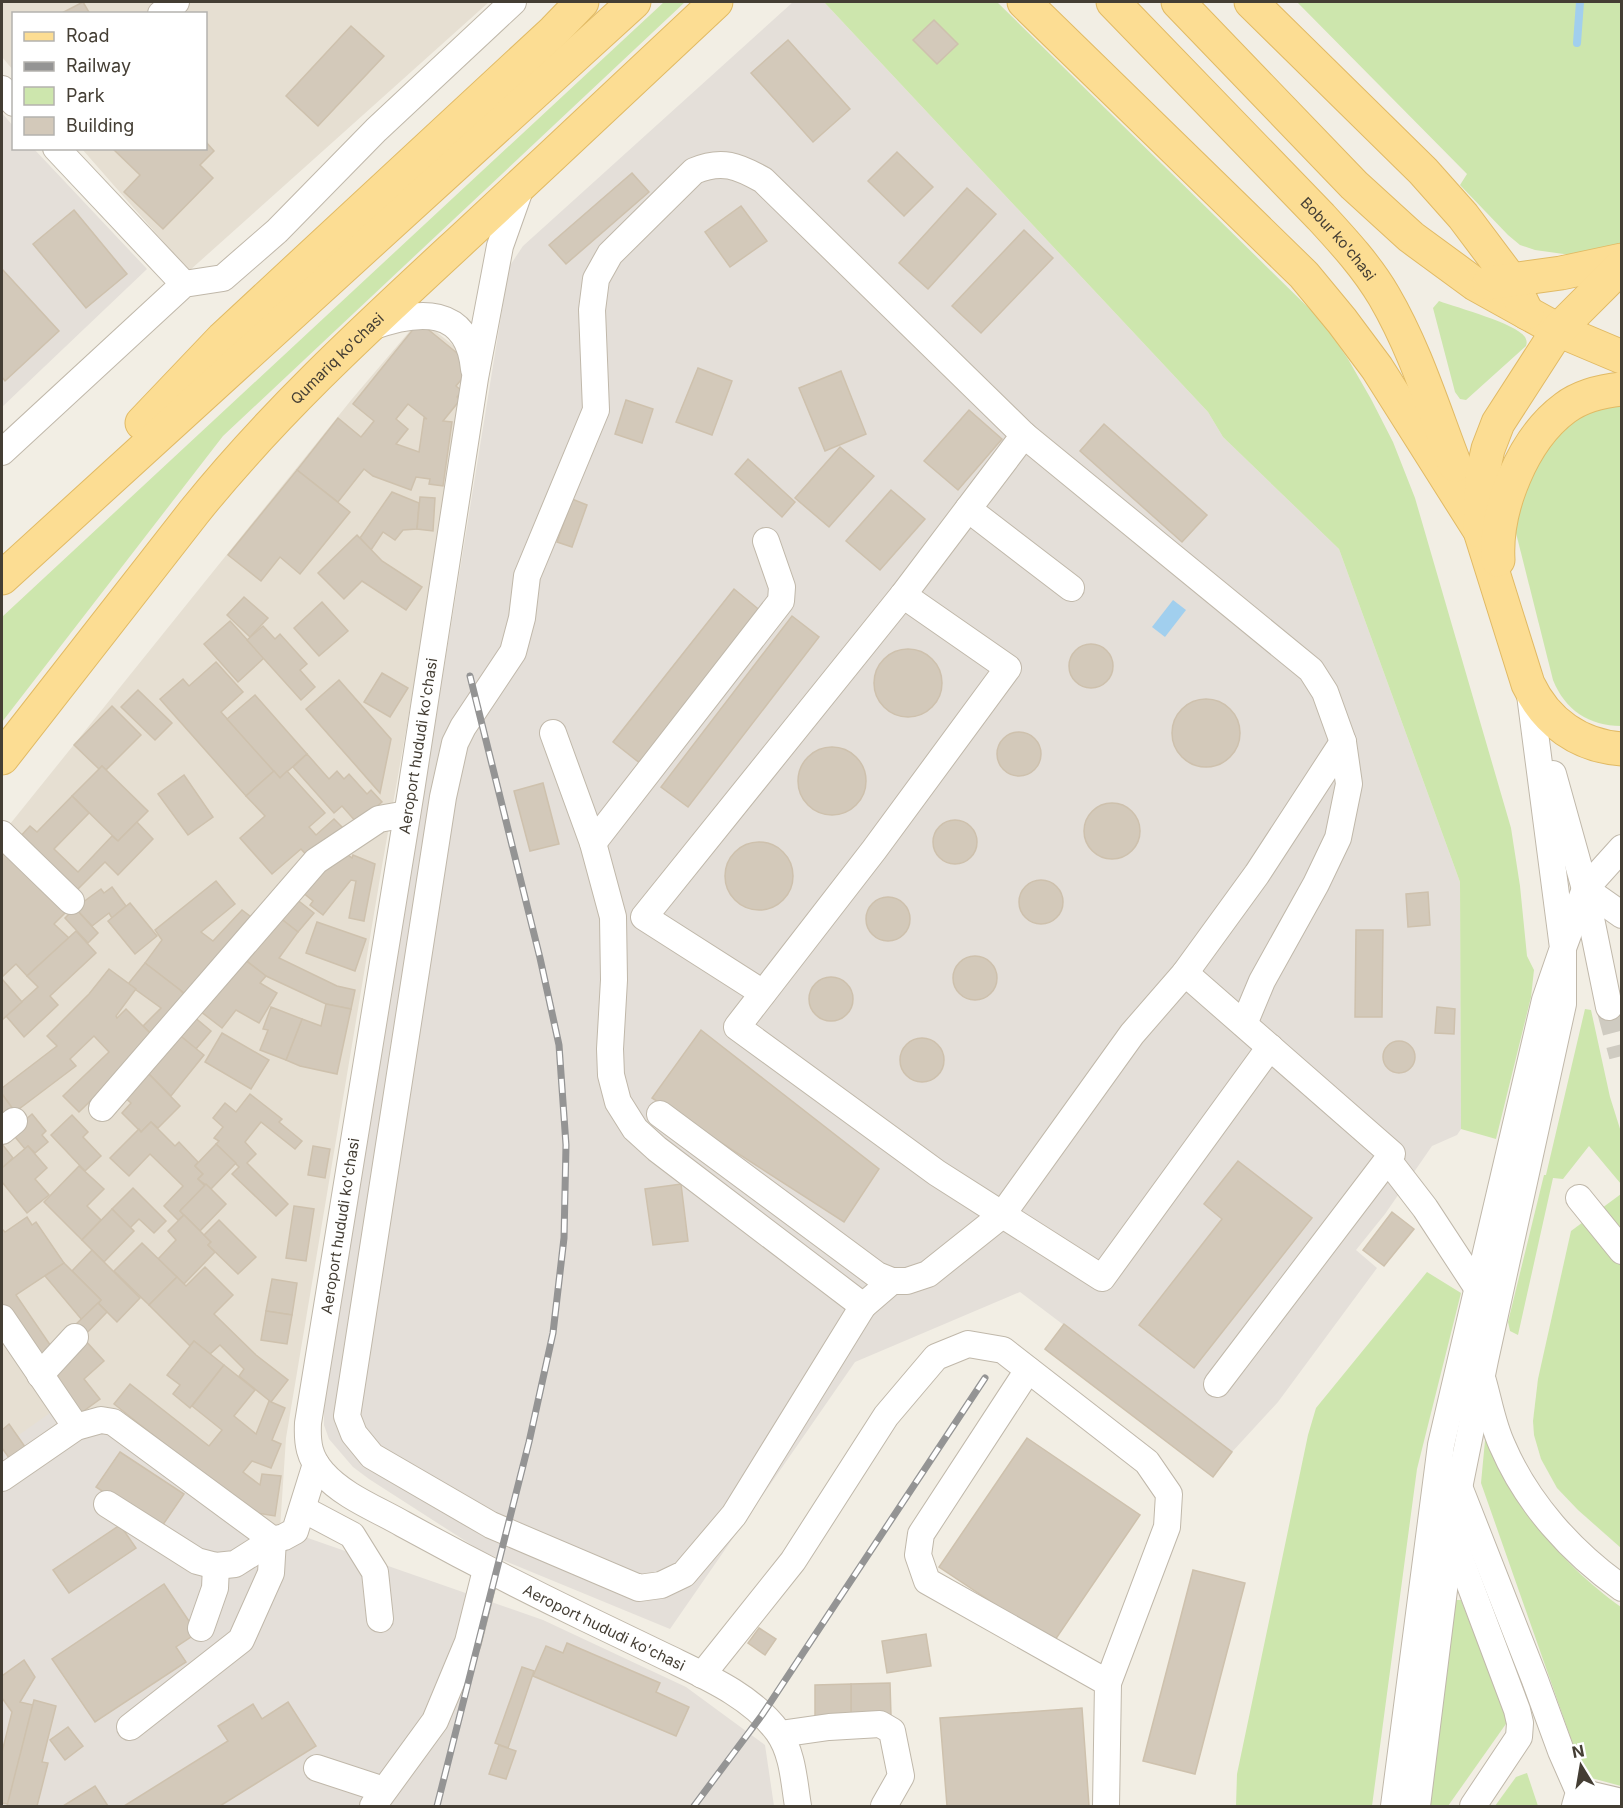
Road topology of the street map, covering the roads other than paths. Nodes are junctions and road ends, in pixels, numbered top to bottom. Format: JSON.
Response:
{"nodes":[{"id":1,"x":176,"y":2,"type":"edge"},
{"id":2,"x":513,"y":2,"type":"edge"},
{"id":3,"x":582,"y":2,"type":"edge"},
{"id":4,"x":634,"y":2,"type":"edge"},
{"id":5,"x":716,"y":2,"type":"edge"},
{"id":6,"x":1024,"y":2,"type":"edge"},
{"id":7,"x":1113,"y":2,"type":"edge"},
{"id":8,"x":1178,"y":2,"type":"edge"},
{"id":9,"x":1251,"y":2,"type":"edge"},
{"id":10,"x":164,"y":12,"type":"edge"},
{"id":11,"x":2,"y":89,"type":"edge"},
{"id":12,"x":12,"y":101,"type":"edge"},
{"id":13,"x":58,"y":150,"type":"edge"},
{"id":14,"x":522,"y":184,"type":"junction"},
{"id":15,"x":1622,"y":260,"type":"edge"},
{"id":16,"x":1622,"y":266,"type":"edge"},
{"id":17,"x":1511,"y":280,"type":"junction"},
{"id":18,"x":184,"y":284,"type":"junction"},
{"id":19,"x":1475,"y":284,"type":"junction"},
{"id":20,"x":1527,"y":313,"type":"junction"},
{"id":21,"x":364,"y":330,"type":"junction"},
{"id":22,"x":1558,"y":330,"type":"junction"},
{"id":23,"x":1622,"y":357,"type":"edge"},
{"id":24,"x":476,"y":378,"type":"junction"},
{"id":25,"x":1622,"y":389,"type":"edge"},
{"id":26,"x":1024,"y":435,"type":"junction"},
{"id":27,"x":2,"y":452,"type":"edge"},
{"id":28,"x":968,"y":509,"type":"junction"},
{"id":29,"x":1480,"y":531,"type":"junction"},
{"id":30,"x":766,"y":541,"type":"dead end"},
{"id":31,"x":2,"y":570,"type":"edge"},
{"id":32,"x":2,"y":578,"type":"edge"},
{"id":33,"x":1071,"y":588,"type":"dead end"},
{"id":34,"x":1500,"y":591,"type":"junction"},
{"id":35,"x":903,"y":595,"type":"junction"},
{"id":36,"x":1528,"y":684,"type":"junction"},
{"id":37,"x":553,"y":733,"type":"dead end"},
{"id":38,"x":1343,"y":742,"type":"junction"},
{"id":39,"x":1622,"y":749,"type":"edge"},
{"id":40,"x":2,"y":758,"type":"edge"},
{"id":41,"x":407,"y":814,"type":"junction"},
{"id":42,"x":2,"y":834,"type":"edge"},
{"id":43,"x":593,"y":843,"type":"junction"},
{"id":44,"x":1622,"y":848,"type":"edge"},
{"id":45,"x":1585,"y":889,"type":"junction"},
{"id":46,"x":71,"y":901,"type":"dead end"},
{"id":47,"x":1622,"y":915,"type":"edge"},
{"id":48,"x":613,"y":917,"type":"junction"},
{"id":49,"x":644,"y":917,"type":"junction"},
{"id":50,"x":1563,"y":948,"type":"junction"},
{"id":51,"x":1185,"y":973,"type":"junction"},
{"id":52,"x":764,"y":993,"type":"junction"},
{"id":53,"x":1609,"y":1007,"type":"tunnel mouth"},
{"id":54,"x":1244,"y":1024,"type":"junction"},
{"id":55,"x":1270,"y":1047,"type":"junction"},
{"id":56,"x":102,"y":1108,"type":"dead end"},
{"id":57,"x":660,"y":1114,"type":"dead end"},
{"id":58,"x":1390,"y":1157,"type":"junction"},
{"id":59,"x":1579,"y":1198,"type":"dead end"},
{"id":60,"x":1002,"y":1215,"type":"junction"},
{"id":61,"x":1622,"y":1251,"type":"edge"},
{"id":62,"x":892,"y":1281,"type":"junction"},
{"id":63,"x":1479,"y":1282,"type":"junction"},
{"id":64,"x":863,"y":1306,"type":"junction"},
{"id":65,"x":2,"y":1318,"type":"edge"},
{"id":66,"x":75,"y":1337,"type":"dead end"},
{"id":67,"x":1483,"y":1369,"type":"junction"},
{"id":68,"x":1028,"y":1370,"type":"junction"},
{"id":69,"x":40,"y":1375,"type":"junction"},
{"id":70,"x":1217,"y":1384,"type":"dead end"},
{"id":71,"x":76,"y":1426,"type":"junction"},
{"id":72,"x":1441,"y":1445,"type":"junction"},
{"id":73,"x":316,"y":1464,"type":"junction"},
{"id":74,"x":2,"y":1478,"type":"edge"},
{"id":75,"x":1459,"y":1488,"type":"junction"},
{"id":76,"x":107,"y":1504,"type":"dead end"},
{"id":77,"x":303,"y":1509,"type":"junction"},
{"id":78,"x":1451,"y":1534,"type":"junction"},
{"id":79,"x":273,"y":1540,"type":"junction"},
{"id":80,"x":216,"y":1566,"type":"junction"},
{"id":81,"x":486,"y":1570,"type":"junction"},
{"id":82,"x":1622,"y":1574,"type":"edge"},
{"id":83,"x":1622,"y":1588,"type":"edge"},
{"id":84,"x":380,"y":1619,"type":"dead end"},
{"id":85,"x":201,"y":1628,"type":"dead end"},
{"id":86,"x":702,"y":1675,"type":"junction"},
{"id":87,"x":1108,"y":1683,"type":"junction"},
{"id":88,"x":130,"y":1727,"type":"dead end"},
{"id":89,"x":780,"y":1734,"type":"junction"},
{"id":90,"x":317,"y":1768,"type":"dead end"},
{"id":91,"x":379,"y":1798,"type":"edge"},
{"id":92,"x":1577,"y":1799,"type":"edge"},
{"id":93,"x":1622,"y":1802,"type":"edge"},
{"id":94,"x":798,"y":1806,"type":"edge"},
{"id":95,"x":884,"y":1806,"type":"edge"},
{"id":96,"x":1106,"y":1806,"type":"edge"},
{"id":97,"x":1394,"y":1806,"type":"edge"},
{"id":98,"x":1417,"y":1806,"type":"edge"},
{"id":99,"x":1473,"y":1806,"type":"edge"}],
"edges":[{"from":1,"to":10,"type":"street"},
{"from":2,"to":18,"type":"street"},
{"from":3,"to":31,"type":"main road"},
{"from":4,"to":32,"type":"main road"},
{"from":5,"to":14,"type":"main road","name":"Qumariq ko'chasi"},
{"from":6,"to":29,"type":"main road"},
{"from":7,"to":29,"type":"main road","name":"Bobur ko'chasi"},
{"from":8,"to":19,"type":"main road"},
{"from":9,"to":17,"type":"main road"},
{"from":11,"to":12,"type":"street"},
{"from":13,"to":18,"type":"street"},
{"from":14,"to":21,"type":"main road","name":"Qumariq ko'chasi"},
{"from":14,"to":24,"type":"street","name":"Aeroport hududi ko'chasi"},
{"from":15,"to":17,"type":"main road"},
{"from":16,"to":22,"type":"main road"},
{"from":17,"to":19,"type":"main road"},
{"from":17,"to":20,"type":"main road"},
{"from":18,"to":27,"type":"street"},
{"from":19,"to":20,"type":"main road"},
{"from":20,"to":22,"type":"main road"},
{"from":21,"to":24,"type":"street","name":"Aeroport hududi ko'chasi"},
{"from":21,"to":40,"type":"main road","name":"Qumariq ko'chasi"},
{"from":22,"to":23,"type":"main road"},
{"from":22,"to":29,"type":"main road"},
{"from":24,"to":41,"type":"street","name":"Aeroport hududi ko'chasi"},
{"from":25,"to":34,"type":"main road"},
{"from":26,"to":28,"type":"street"},
{"from":26,"to":38,"type":"street"},
{"from":26,"to":64,"type":"street"},
{"from":28,"to":33,"type":"street"},
{"from":28,"to":35,"type":"street"},
{"from":29,"to":34,"type":"main road"},
{"from":30,"to":43,"type":"street"},
{"from":34,"to":36,"type":"main road"},
{"from":35,"to":49,"type":"street"},
{"from":35,"to":52,"type":"street"},
{"from":36,"to":39,"type":"main road"},
{"from":36,"to":45,"type":"street"},
{"from":36,"to":50,"type":"street"},
{"from":37,"to":43,"type":"street"},
{"from":38,"to":51,"type":"street"},
{"from":38,"to":54,"type":"street"},
{"from":41,"to":56,"type":"street"},
{"from":41,"to":73,"type":"street","name":"Aeroport hududi ko'chasi"},
{"from":42,"to":46,"type":"street"},
{"from":43,"to":48,"type":"street"},
{"from":44,"to":45,"type":"street"},
{"from":45,"to":47,"type":"street"},
{"from":45,"to":50,"type":"street"},
{"from":45,"to":53,"type":"street"},
{"from":48,"to":49,"type":"street"},
{"from":48,"to":64,"type":"street"},
{"from":49,"to":52,"type":"street"},
{"from":50,"to":63,"type":"street"},
{"from":50,"to":67,"type":"street"},
{"from":51,"to":54,"type":"street"},
{"from":51,"to":60,"type":"street"},
{"from":52,"to":60,"type":"street"},
{"from":54,"to":55,"type":"street"},
{"from":55,"to":58,"type":"street"},
{"from":55,"to":60,"type":"street"},
{"from":57,"to":62,"type":"street"},
{"from":58,"to":63,"type":"street"},
{"from":58,"to":70,"type":"street"},
{"from":59,"to":61,"type":"street"},
{"from":60,"to":62,"type":"street"},
{"from":62,"to":64,"type":"street"},
{"from":63,"to":67,"type":"street"},
{"from":63,"to":72,"type":"street"},
{"from":65,"to":69,"type":"street"},
{"from":66,"to":69,"type":"street"},
{"from":67,"to":75,"type":"street"},
{"from":67,"to":82,"type":"street"},
{"from":67,"to":83,"type":"street"},
{"from":68,"to":86,"type":"street"},
{"from":68,"to":87,"type":"street"},
{"from":68,"to":87,"type":"street"},
{"from":69,"to":71,"type":"street"},
{"from":71,"to":74,"type":"street"},
{"from":71,"to":79,"type":"street"},
{"from":72,"to":75,"type":"street"},
{"from":72,"to":97,"type":"street"},
{"from":73,"to":77,"type":"street"},
{"from":73,"to":81,"type":"street","name":"Aeroport hududi ko'chasi"},
{"from":75,"to":78,"type":"street"},
{"from":75,"to":92,"type":"street"},
{"from":76,"to":80,"type":"street"},
{"from":77,"to":79,"type":"street"},
{"from":77,"to":84,"type":"street"},
{"from":78,"to":98,"type":"street"},
{"from":78,"to":99,"type":"street"},
{"from":79,"to":80,"type":"street"},
{"from":79,"to":88,"type":"street"},
{"from":80,"to":85,"type":"street"},
{"from":81,"to":86,"type":"street","name":"Aeroport hududi ko'chasi"},
{"from":81,"to":91,"type":"street"},
{"from":86,"to":89,"type":"street","name":"Aeroport hududi ko'chasi"},
{"from":87,"to":96,"type":"street"},
{"from":89,"to":94,"type":"street","name":"Aeroport hududi ko'chasi"},
{"from":89,"to":95,"type":"street"},
{"from":90,"to":91,"type":"street"},
{"from":92,"to":93,"type":"street"}]}
